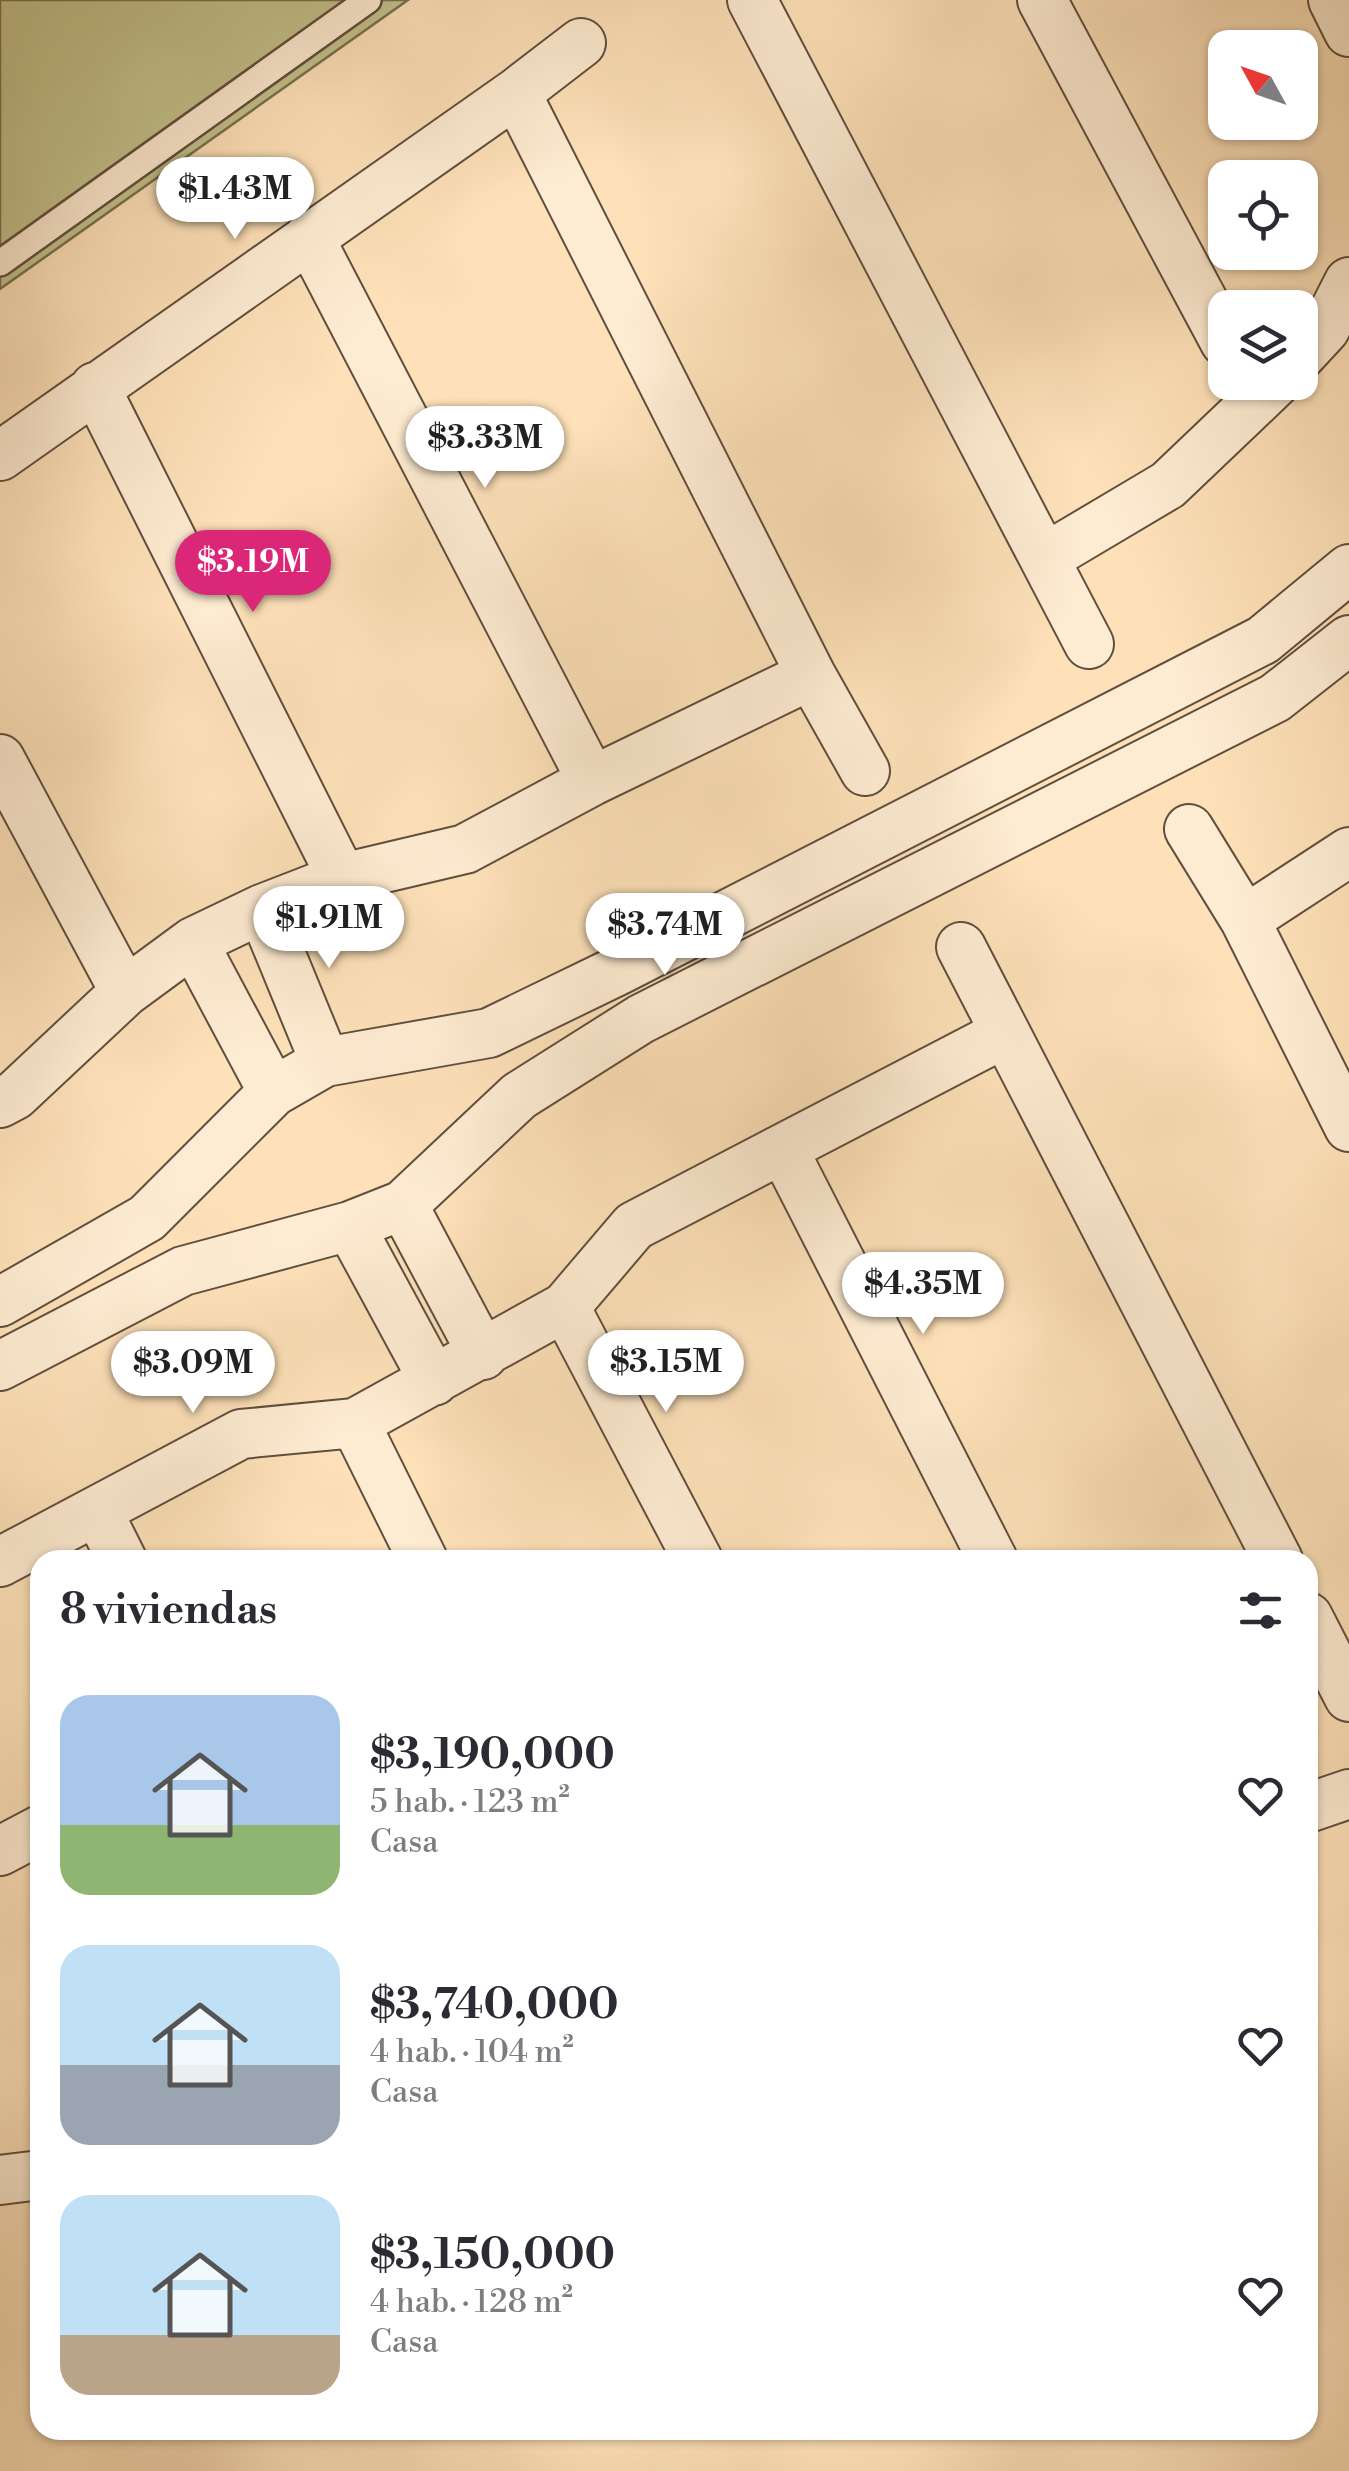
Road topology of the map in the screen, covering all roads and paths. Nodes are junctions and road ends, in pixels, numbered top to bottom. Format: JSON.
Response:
{"nodes":[{"id":1,"x":368,"y":0,"type":"edge"},
{"id":2,"x":752,"y":0,"type":"edge"},
{"id":3,"x":1042,"y":0,"type":"edge"},
{"id":4,"x":1333,"y":0,"type":"edge"},
{"id":5,"x":1349,"y":32,"type":"edge"},
{"id":6,"x":582,"y":42,"type":"dead end"},
{"id":7,"x":516,"y":93,"type":"junction"},
{"id":8,"x":309,"y":237,"type":"junction"},
{"id":9,"x":0,"y":264,"type":"edge"},
{"id":10,"x":1349,"y":282,"type":"edge"},
{"id":11,"x":1208,"y":310,"type":"edge"},
{"id":12,"x":1318,"y":337,"type":"edge"},
{"id":13,"x":95,"y":387,"type":"junction"},
{"id":14,"x":1249,"y":400,"type":"edge"},
{"id":15,"x":0,"y":456,"type":"edge"},
{"id":16,"x":1045,"y":558,"type":"junction"},
{"id":17,"x":1349,"y":570,"type":"edge"},
{"id":18,"x":1349,"y":640,"type":"edge"},
{"id":19,"x":1089,"y":644,"type":"dead end"},
{"id":20,"x":811,"y":675,"type":"junction"},
{"id":21,"x":0,"y":759,"type":"edge"},
{"id":22,"x":865,"y":770,"type":"dead end"},
{"id":23,"x":592,"y":781,"type":"junction"},
{"id":24,"x":1189,"y":829,"type":"dead end"},
{"id":25,"x":1349,"y":852,"type":"edge"},
{"id":26,"x":342,"y":878,"type":"junction"},
{"id":27,"x":262,"y":910,"type":"junction"},
{"id":28,"x":1245,"y":920,"type":"junction"},
{"id":29,"x":193,"y":942,"type":"junction"},
{"id":30,"x":961,"y":946,"type":"dead end"},
{"id":31,"x":619,"y":970,"type":"junction"},
{"id":32,"x":126,"y":992,"type":"junction"},
{"id":33,"x":642,"y":1019,"type":"junction"},
{"id":34,"x":1006,"y":1034,"type":"junction"},
{"id":35,"x":325,"y":1062,"type":"junction"},
{"id":36,"x":273,"y":1092,"type":"junction"},
{"id":37,"x":0,"y":1103,"type":"edge"},
{"id":38,"x":1349,"y":1127,"type":"edge"},
{"id":39,"x":783,"y":1149,"type":"junction"},
{"id":40,"x":403,"y":1206,"type":"junction"},
{"id":41,"x":350,"y":1226,"type":"junction"},
{"id":42,"x":18,"y":1292,"type":"edge"},
{"id":43,"x":565,"y":1307,"type":"junction"},
{"id":44,"x":62,"y":1334,"type":"junction"},
{"id":45,"x":483,"y":1355,"type":"junction"},
{"id":46,"x":0,"y":1366,"type":"edge"},
{"id":47,"x":434,"y":1380,"type":"junction"},
{"id":48,"x":356,"y":1423,"type":"junction"},
{"id":49,"x":98,"y":1512,"type":"junction"},
{"id":50,"x":117,"y":1550,"type":"edge"},
{"id":51,"x":418,"y":1550,"type":"edge"},
{"id":52,"x":693,"y":1550,"type":"edge"},
{"id":53,"x":988,"y":1550,"type":"edge"},
{"id":54,"x":1273,"y":1550,"type":"edge"},
{"id":55,"x":0,"y":1562,"type":"edge"},
{"id":56,"x":1318,"y":1636,"type":"edge"},
{"id":57,"x":1349,"y":1697,"type":"edge"},
{"id":58,"x":1349,"y":1794,"type":"edge"},
{"id":59,"x":1318,"y":1805,"type":"edge"},
{"id":60,"x":30,"y":1835,"type":"edge"},
{"id":61,"x":0,"y":1851,"type":"edge"},
{"id":62,"x":30,"y":2176,"type":"edge"},
{"id":63,"x":0,"y":2180,"type":"edge"}],
"edges":[{"from":1,"to":9,"type":"lane"},
{"from":2,"to":16,"type":"street"},
{"from":3,"to":11,"type":"street"},
{"from":4,"to":5,"type":"street"},
{"from":6,"to":7,"type":"street"},
{"from":7,"to":8,"type":"street"},
{"from":7,"to":20,"type":"street"},
{"from":8,"to":13,"type":"street"},
{"from":8,"to":23,"type":"street"},
{"from":10,"to":12,"type":"street"},
{"from":13,"to":15,"type":"street"},
{"from":13,"to":26,"type":"street"},
{"from":14,"to":16,"type":"street"},
{"from":16,"to":19,"type":"street"},
{"from":17,"to":31,"type":"street"},
{"from":18,"to":33,"type":"street"},
{"from":20,"to":22,"type":"street"},
{"from":20,"to":23,"type":"street"},
{"from":21,"to":32,"type":"street"},
{"from":23,"to":26,"type":"street"},
{"from":24,"to":28,"type":"street"},
{"from":25,"to":28,"type":"street"},
{"from":26,"to":27,"type":"street"},
{"from":27,"to":29,"type":"street"},
{"from":27,"to":35,"type":"street"},
{"from":28,"to":38,"type":"street"},
{"from":29,"to":32,"type":"street"},
{"from":29,"to":36,"type":"street"},
{"from":30,"to":34,"type":"street"},
{"from":31,"to":33,"type":"street"},
{"from":31,"to":35,"type":"street"},
{"from":32,"to":37,"type":"street"},
{"from":33,"to":40,"type":"street"},
{"from":34,"to":39,"type":"street"},
{"from":34,"to":54,"type":"street"},
{"from":35,"to":36,"type":"street"},
{"from":36,"to":42,"type":"street"},
{"from":39,"to":43,"type":"street"},
{"from":39,"to":53,"type":"street"},
{"from":40,"to":41,"type":"street"},
{"from":40,"to":45,"type":"street"},
{"from":41,"to":44,"type":"street"},
{"from":41,"to":47,"type":"street"},
{"from":42,"to":44,"type":"street"},
{"from":43,"to":45,"type":"street"},
{"from":43,"to":52,"type":"street"},
{"from":44,"to":46,"type":"street"},
{"from":45,"to":47,"type":"street"},
{"from":47,"to":48,"type":"street"},
{"from":48,"to":49,"type":"street"},
{"from":48,"to":51,"type":"street"},
{"from":49,"to":50,"type":"street"},
{"from":49,"to":55,"type":"street"},
{"from":56,"to":57,"type":"street"},
{"from":58,"to":59,"type":"street"},
{"from":60,"to":61,"type":"street"},
{"from":62,"to":63,"type":"street"}]}
